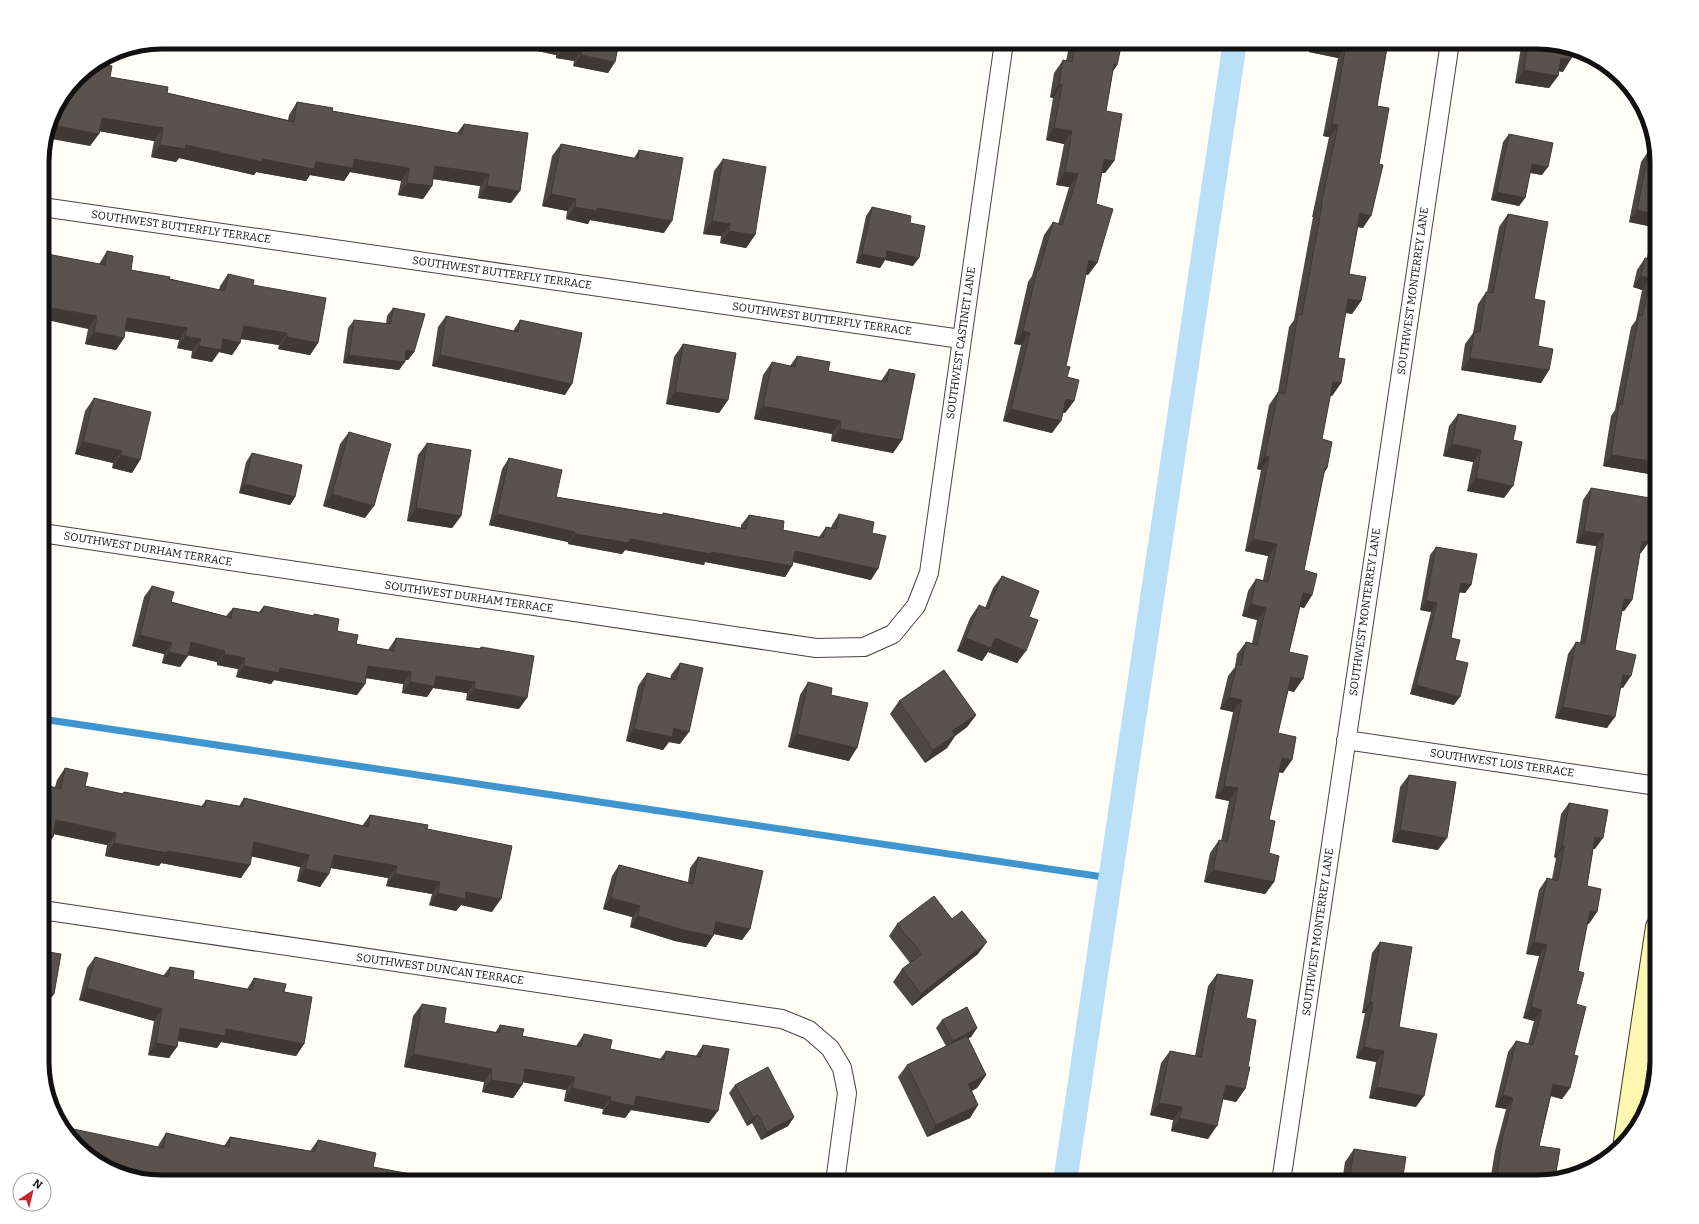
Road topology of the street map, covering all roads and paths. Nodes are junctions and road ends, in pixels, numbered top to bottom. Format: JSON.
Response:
{"nodes":[{"id":1,"x":1003,"y":49,"type":"edge"},
{"id":2,"x":1449,"y":49,"type":"edge"},
{"id":3,"x":49,"y":208,"type":"edge"},
{"id":4,"x":961,"y":339,"type":"junction"},
{"id":5,"x":49,"y":534,"type":"edge"},
{"id":6,"x":893,"y":634,"type":"joint"},
{"id":7,"x":1346,"y":740,"type":"junction"},
{"id":8,"x":1650,"y":785,"type":"edge"},
{"id":9,"x":49,"y":911,"type":"edge"},
{"id":10,"x":1650,"y":975,"type":"edge"},
{"id":11,"x":1628,"y":1130,"type":"edge"},
{"id":12,"x":836,"y":1175,"type":"edge"},
{"id":13,"x":1282,"y":1175,"type":"edge"}],
"edges":[{"from":1,"to":4,"type":"street","name":"SOUTHWEST CASTINET LANE"},
{"from":2,"to":7,"type":"street","name":"SOUTHWEST MONTERREY LANE"},
{"from":3,"to":4,"type":"street","name":"SOUTHWEST BUTTERFLY TERRACE"},
{"from":4,"to":6,"type":"street","name":"SOUTHWEST CASTINET LANE"},
{"from":5,"to":6,"type":"street","name":"SOUTHWEST DURHAM TERRACE"},
{"from":7,"to":8,"type":"street","name":"SOUTHWEST LOIS TERRACE"},
{"from":7,"to":13,"type":"street","name":"SOUTHWEST MONTERREY LANE"},
{"from":9,"to":12,"type":"street","name":"SOUTHWEST DUNCAN TERRACE"},
{"from":10,"to":11,"type":"street"}]}
